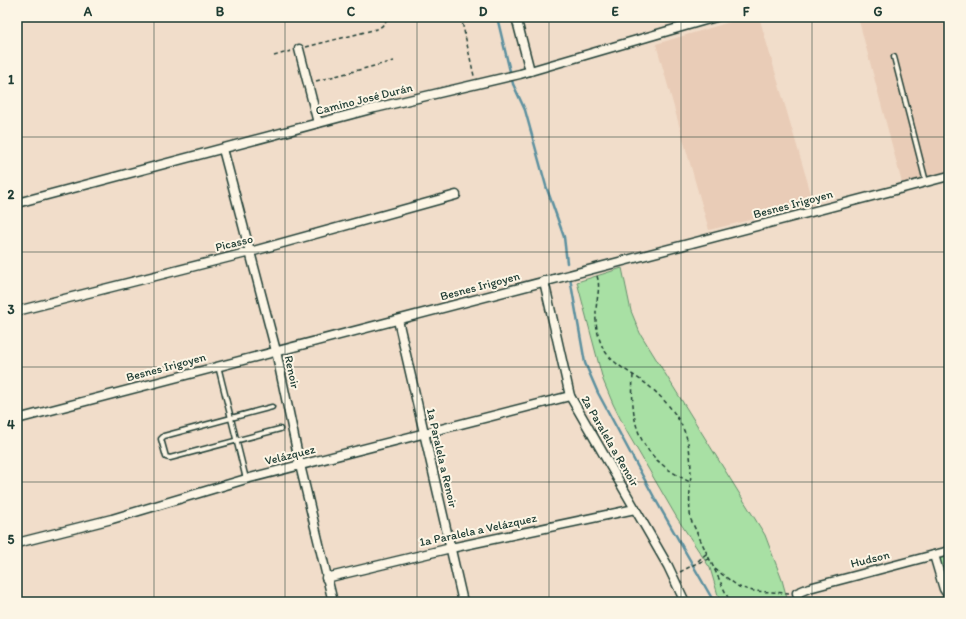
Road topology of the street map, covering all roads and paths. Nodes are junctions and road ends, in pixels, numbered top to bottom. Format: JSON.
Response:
{"nodes":[{"id":1,"x":389,"y":17,"type":"edge"},
{"id":2,"x":461,"y":17,"type":"edge"},
{"id":3,"x":516,"y":17,"type":"edge"},
{"id":4,"x":684,"y":17,"type":"edge"},
{"id":5,"x":716,"y":17,"type":"edge"},
{"id":6,"x":686,"y":25,"type":"junction"},
{"id":7,"x":299,"y":49,"type":"junction"},
{"id":8,"x":274,"y":56,"type":"dead end"},
{"id":9,"x":894,"y":57,"type":"dead end"},
{"id":10,"x":394,"y":61,"type":"dead end"},
{"id":11,"x":530,"y":71,"type":"junction"},
{"id":12,"x":308,"y":84,"type":"junction"},
{"id":13,"x":476,"y":84,"type":"junction"},
{"id":14,"x":318,"y":123,"type":"junction"},
{"id":15,"x":222,"y":149,"type":"junction"},
{"id":16,"x":949,"y":176,"type":"edge"},
{"id":17,"x":926,"y":182,"type":"junction"},
{"id":18,"x":456,"y":195,"type":"dead end"},
{"id":19,"x":17,"y":203,"type":"edge"},
{"id":20,"x":250,"y":252,"type":"junction"},
{"id":21,"x":594,"y":268,"type":"junction"},
{"id":22,"x":544,"y":281,"type":"junction"},
{"id":23,"x":17,"y":311,"type":"edge"},
{"id":24,"x":398,"y":320,"type":"junction"},
{"id":25,"x":276,"y":351,"type":"junction"},
{"id":26,"x":218,"y":366,"type":"junction"},
{"id":27,"x":633,"y":375,"type":"junction"},
{"id":28,"x":570,"y":396,"type":"junction"},
{"id":29,"x":272,"y":407,"type":"dead end"},
{"id":30,"x":231,"y":417,"type":"junction"},
{"id":31,"x":17,"y":419,"type":"edge"},
{"id":32,"x":280,"y":429,"type":"dead end"},
{"id":33,"x":424,"y":433,"type":"junction"},
{"id":34,"x":237,"y":440,"type":"junction"},
{"id":35,"x":300,"y":465,"type":"junction"},
{"id":36,"x":246,"y":478,"type":"junction"},
{"id":37,"x":690,"y":482,"type":"junction"},
{"id":38,"x":634,"y":509,"type":"junction"},
{"id":39,"x":17,"y":543,"type":"edge"},
{"id":40,"x":450,"y":548,"type":"junction"},
{"id":41,"x":949,"y":551,"type":"edge"},
{"id":42,"x":707,"y":553,"type":"junction"},
{"id":43,"x":934,"y":555,"type":"junction"},
{"id":44,"x":709,"y":559,"type":"junction"},
{"id":45,"x":697,"y":563,"type":"junction"},
{"id":46,"x":714,"y":568,"type":"junction"},
{"id":47,"x":684,"y":570,"type":"dead end"},
{"id":48,"x":326,"y":578,"type":"junction"},
{"id":49,"x":797,"y":593,"type":"junction"},
{"id":50,"x":949,"y":596,"type":"edge"},
{"id":51,"x":17,"y":598,"type":"edge"},
{"id":52,"x":19,"y":602,"type":"edge"},
{"id":53,"x":333,"y":602,"type":"edge"},
{"id":54,"x":463,"y":602,"type":"edge"},
{"id":55,"x":685,"y":602,"type":"edge"},
{"id":56,"x":730,"y":602,"type":"edge"},
{"id":57,"x":799,"y":602,"type":"edge"}],
"edges":[{"from":1,"to":7,"type":"path"},
{"from":2,"to":13,"type":"path"},
{"from":3,"to":11,"type":"street"},
{"from":4,"to":6,"type":"street"},
{"from":5,"to":6,"type":"street","name":"Camino José Durán"},
{"from":6,"to":11,"type":"street","name":"Camino José Durán"},
{"from":7,"to":8,"type":"path"},
{"from":7,"to":12,"type":"street"},
{"from":9,"to":17,"type":"lane"},
{"from":10,"to":12,"type":"path"},
{"from":11,"to":13,"type":"street","name":"Camino José Durán"},
{"from":12,"to":14,"type":"street"},
{"from":13,"to":14,"type":"street","name":"Camino José Durán"},
{"from":14,"to":15,"type":"street","name":"Camino José Durán"},
{"from":15,"to":19,"type":"street","name":"Camino José Durán"},
{"from":15,"to":20,"type":"street","name":"Renoir"},
{"from":16,"to":17,"type":"street","name":"Besnes Irigoyen"},
{"from":17,"to":21,"type":"street","name":"Besnes Irigoyen"},
{"from":18,"to":20,"type":"street","name":"Picasso"},
{"from":20,"to":23,"type":"street","name":"Picasso"},
{"from":20,"to":25,"type":"street","name":"Renoir"},
{"from":21,"to":22,"type":"street","name":"Besnes Irigoyen"},
{"from":21,"to":27,"type":"path"},
{"from":22,"to":24,"type":"street","name":"Besnes Irigoyen"},
{"from":22,"to":28,"type":"street","name":"2a Paralela a Renoir"},
{"from":24,"to":25,"type":"street","name":"Besnes Irigoyen"},
{"from":24,"to":33,"type":"street","name":"1a Paralela a Renoir"},
{"from":25,"to":26,"type":"street","name":"Besnes Irigoyen"},
{"from":25,"to":35,"type":"street","name":"Renoir"},
{"from":26,"to":30,"type":"lane"},
{"from":26,"to":31,"type":"street","name":"Besnes Irigoyen"},
{"from":27,"to":37,"type":"path"},
{"from":27,"to":37,"type":"path"},
{"from":28,"to":33,"type":"street","name":"Velázquez"},
{"from":28,"to":38,"type":"street","name":"2a Paralela a Renoir"},
{"from":29,"to":30,"type":"lane"},
{"from":30,"to":34,"type":"lane"},
{"from":30,"to":34,"type":"lane"},
{"from":32,"to":34,"type":"lane"},
{"from":33,"to":35,"type":"street","name":"Velázquez"},
{"from":33,"to":40,"type":"street","name":"1a Paralela a Renoir"},
{"from":34,"to":36,"type":"lane"},
{"from":35,"to":36,"type":"street","name":"Velázquez"},
{"from":35,"to":48,"type":"street","name":"Renoir"},
{"from":36,"to":39,"type":"street","name":"Velázquez"},
{"from":37,"to":42,"type":"path"},
{"from":38,"to":40,"type":"street","name":"1a Paralela a Velázquez"},
{"from":38,"to":55,"type":"street","name":"2a Paralela a Renoir"},
{"from":40,"to":48,"type":"street","name":"1a Paralela a Velázquez"},
{"from":40,"to":54,"type":"street","name":"1a Paralela a Renoir"},
{"from":41,"to":43,"type":"street","name":"Hudson"},
{"from":42,"to":44,"type":"path"},
{"from":42,"to":45,"type":"path"},
{"from":43,"to":49,"type":"street","name":"Hudson"},
{"from":43,"to":50,"type":"street"},
{"from":44,"to":45,"type":"path"},
{"from":44,"to":46,"type":"path"},
{"from":45,"to":47,"type":"path"},
{"from":46,"to":49,"type":"path"},
{"from":46,"to":56,"type":"path"},
{"from":48,"to":53,"type":"street","name":"Renoir"},
{"from":49,"to":57,"type":"street"},
{"from":51,"to":52,"type":"street"}]}
